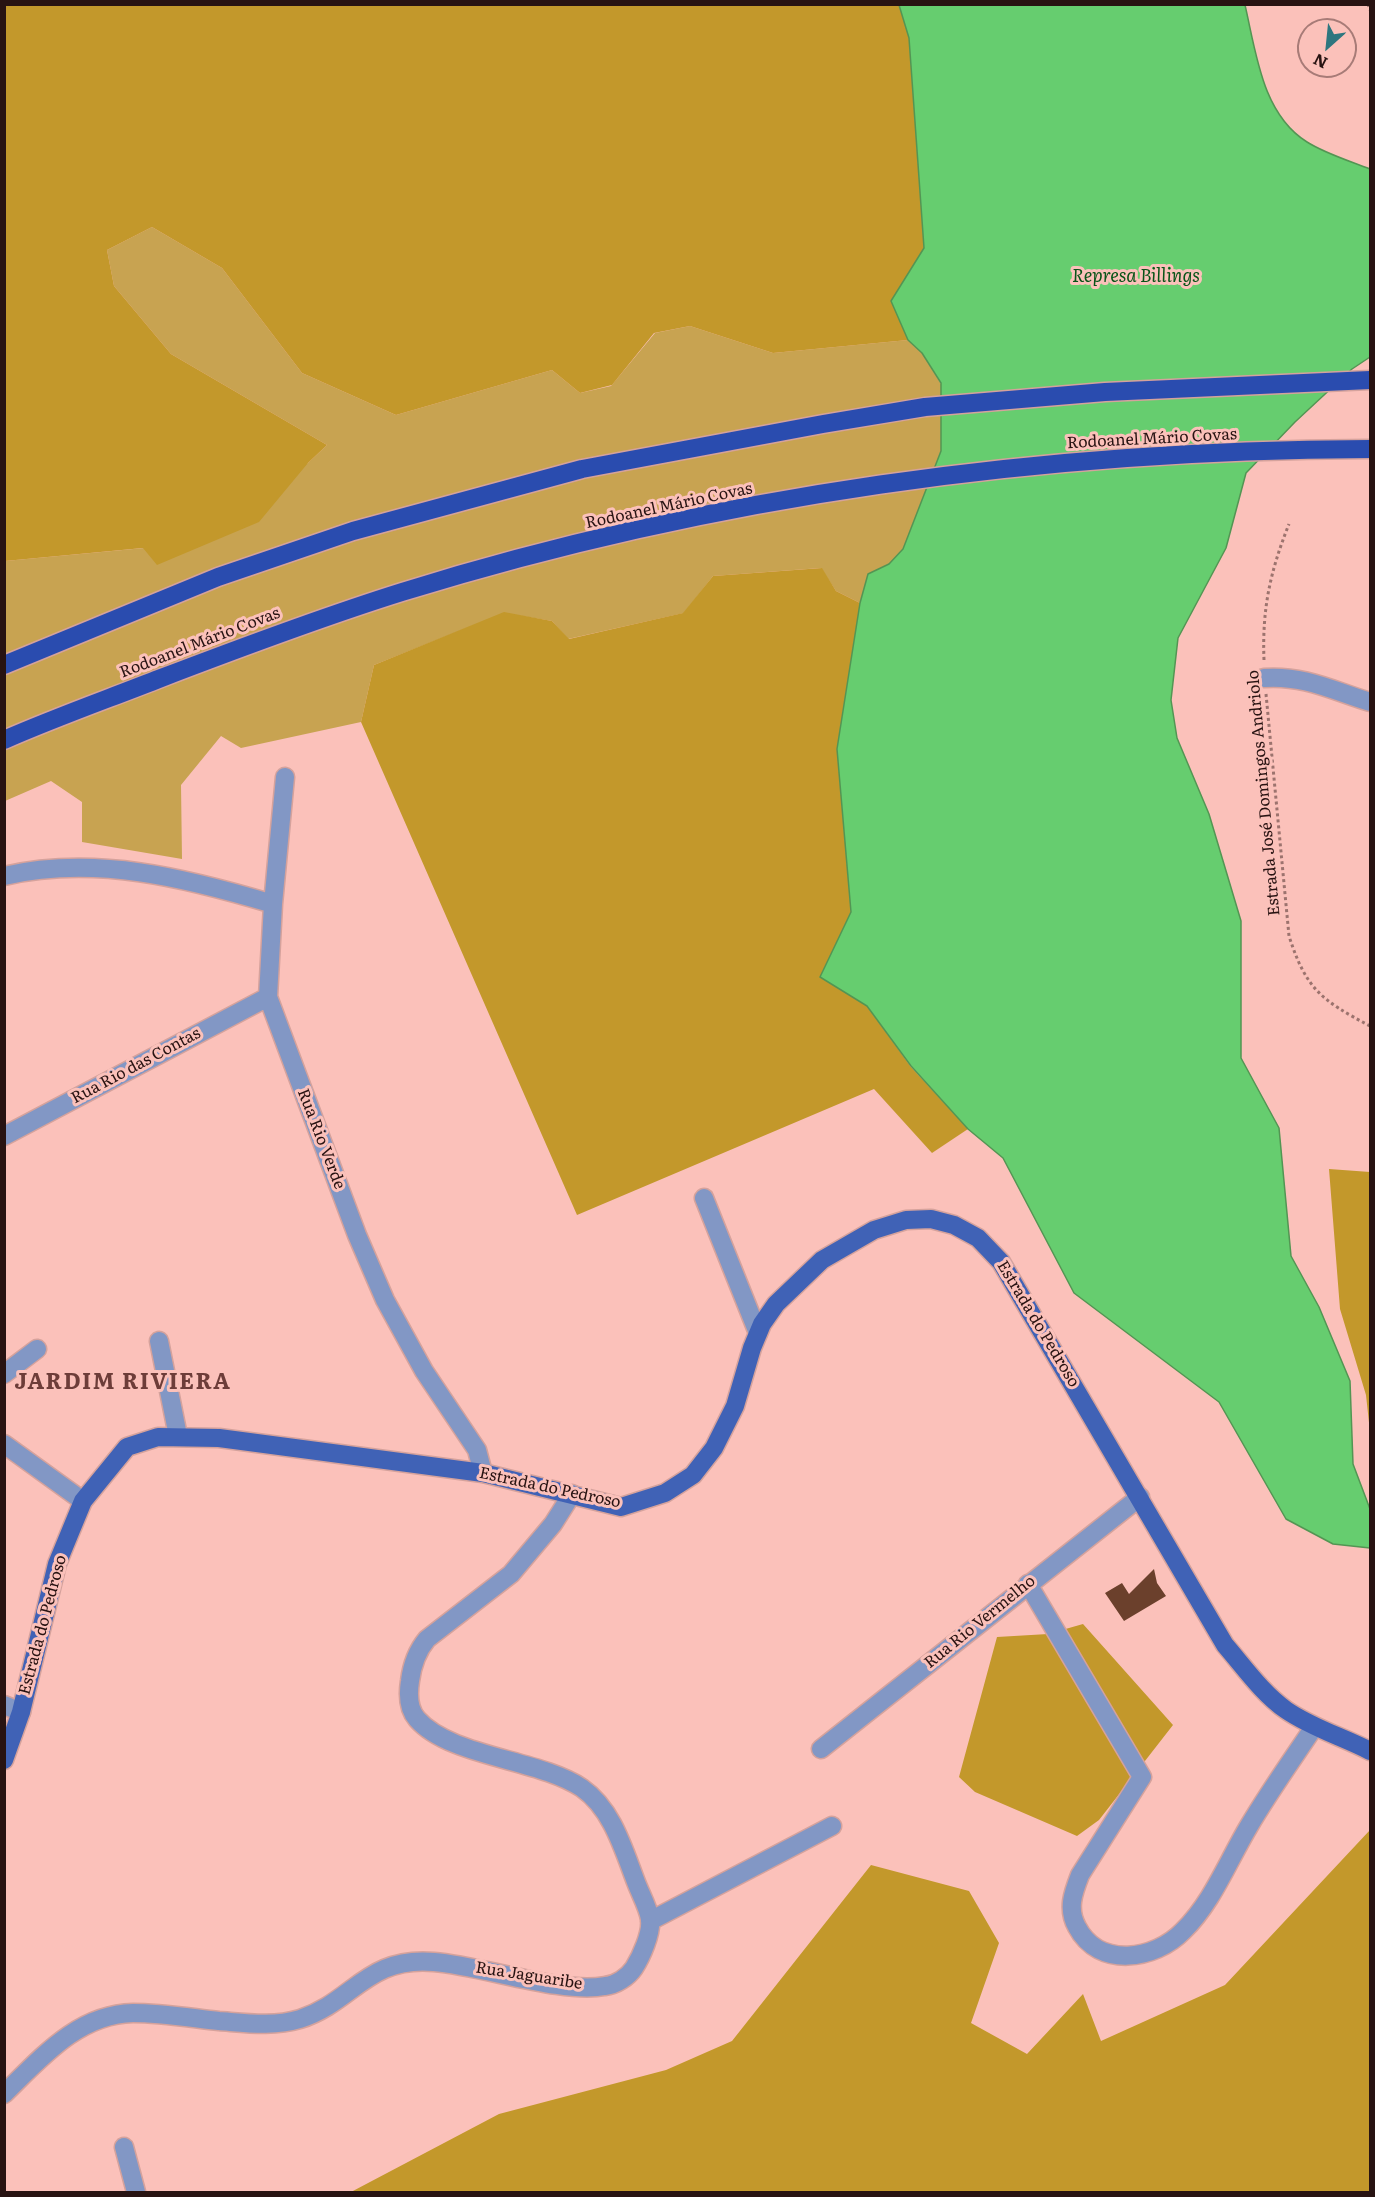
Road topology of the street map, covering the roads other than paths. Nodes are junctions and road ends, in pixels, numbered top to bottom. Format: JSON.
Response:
{"nodes":[{"id":1,"x":1371,"y":380,"type":"edge"},
{"id":2,"x":1371,"y":449,"type":"edge"},
{"id":3,"x":4,"y":665,"type":"edge"},
{"id":4,"x":1264,"y":678,"type":"road end"},
{"id":5,"x":1371,"y":702,"type":"edge"},
{"id":6,"x":4,"y":740,"type":"edge"},
{"id":7,"x":285,"y":777,"type":"dead end"},
{"id":8,"x":4,"y":876,"type":"edge"},
{"id":9,"x":273,"y":904,"type":"junction"},
{"id":10,"x":268,"y":997,"type":"junction"},
{"id":11,"x":4,"y":1136,"type":"edge"},
{"id":12,"x":704,"y":1198,"type":"dead end"},
{"id":13,"x":758,"y":1333,"type":"junction"},
{"id":14,"x":159,"y":1341,"type":"dead end"},
{"id":15,"x":37,"y":1349,"type":"dead end"},
{"id":16,"x":4,"y":1374,"type":"edge"},
{"id":17,"x":178,"y":1436,"type":"junction"},
{"id":18,"x":4,"y":1444,"type":"edge"},
{"id":19,"x":483,"y":1473,"type":"junction"},
{"id":20,"x":572,"y":1494,"type":"junction"},
{"id":21,"x":1140,"y":1497,"type":"junction"},
{"id":22,"x":83,"y":1501,"type":"junction"},
{"id":23,"x":1028,"y":1584,"type":"junction"},
{"id":24,"x":13,"y":1708,"type":"edge"},
{"id":25,"x":1314,"y":1727,"type":"junction"},
{"id":26,"x":821,"y":1749,"type":"dead end"},
{"id":27,"x":1371,"y":1751,"type":"edge"},
{"id":28,"x":4,"y":1760,"type":"edge"},
{"id":29,"x":832,"y":1826,"type":"dead end"},
{"id":30,"x":651,"y":1921,"type":"junction"},
{"id":31,"x":4,"y":2094,"type":"edge"},
{"id":32,"x":124,"y":2147,"type":"dead end"},
{"id":33,"x":136,"y":2193,"type":"edge"}],
"edges":[{"from":1,"to":3,"type":"highway"},
{"from":2,"to":6,"type":"highway","name":"Rodoanel Mário Covas"},
{"from":4,"to":5,"type":"street"},
{"from":7,"to":9,"type":"street","name":"Rua Rio Verde"},
{"from":8,"to":9,"type":"street"},
{"from":9,"to":10,"type":"street","name":"Rua Rio Verde"},
{"from":10,"to":11,"type":"street","name":"Rua Rio das Contas"},
{"from":10,"to":19,"type":"street","name":"Rua Rio Verde"},
{"from":12,"to":13,"type":"street"},
{"from":13,"to":20,"type":"main road","name":"Estrada do Pedroso"},
{"from":13,"to":21,"type":"main road","name":"Estrada do Pedroso"},
{"from":14,"to":17,"type":"street"},
{"from":15,"to":16,"type":"street"},
{"from":17,"to":19,"type":"main road","name":"Estrada do Pedroso"},
{"from":17,"to":22,"type":"main road","name":"Estrada do Pedroso"},
{"from":18,"to":22,"type":"street"},
{"from":19,"to":20,"type":"main road","name":"Estrada do Pedroso"},
{"from":20,"to":30,"type":"street"},
{"from":21,"to":23,"type":"street","name":"Rua Rio Vermelho"},
{"from":21,"to":25,"type":"main road","name":"Estrada do Pedroso"},
{"from":22,"to":24,"type":"main road","name":"Estrada do Pedroso"},
{"from":23,"to":25,"type":"street"},
{"from":23,"to":26,"type":"street","name":"Rua Rio Vermelho"},
{"from":24,"to":28,"type":"main road","name":"Estrada do Pedroso"},
{"from":25,"to":27,"type":"main road","name":"Estrada do Pedroso"},
{"from":29,"to":30,"type":"street"},
{"from":30,"to":31,"type":"street","name":"Rua Jaguaribe"},
{"from":32,"to":33,"type":"street"}]}
